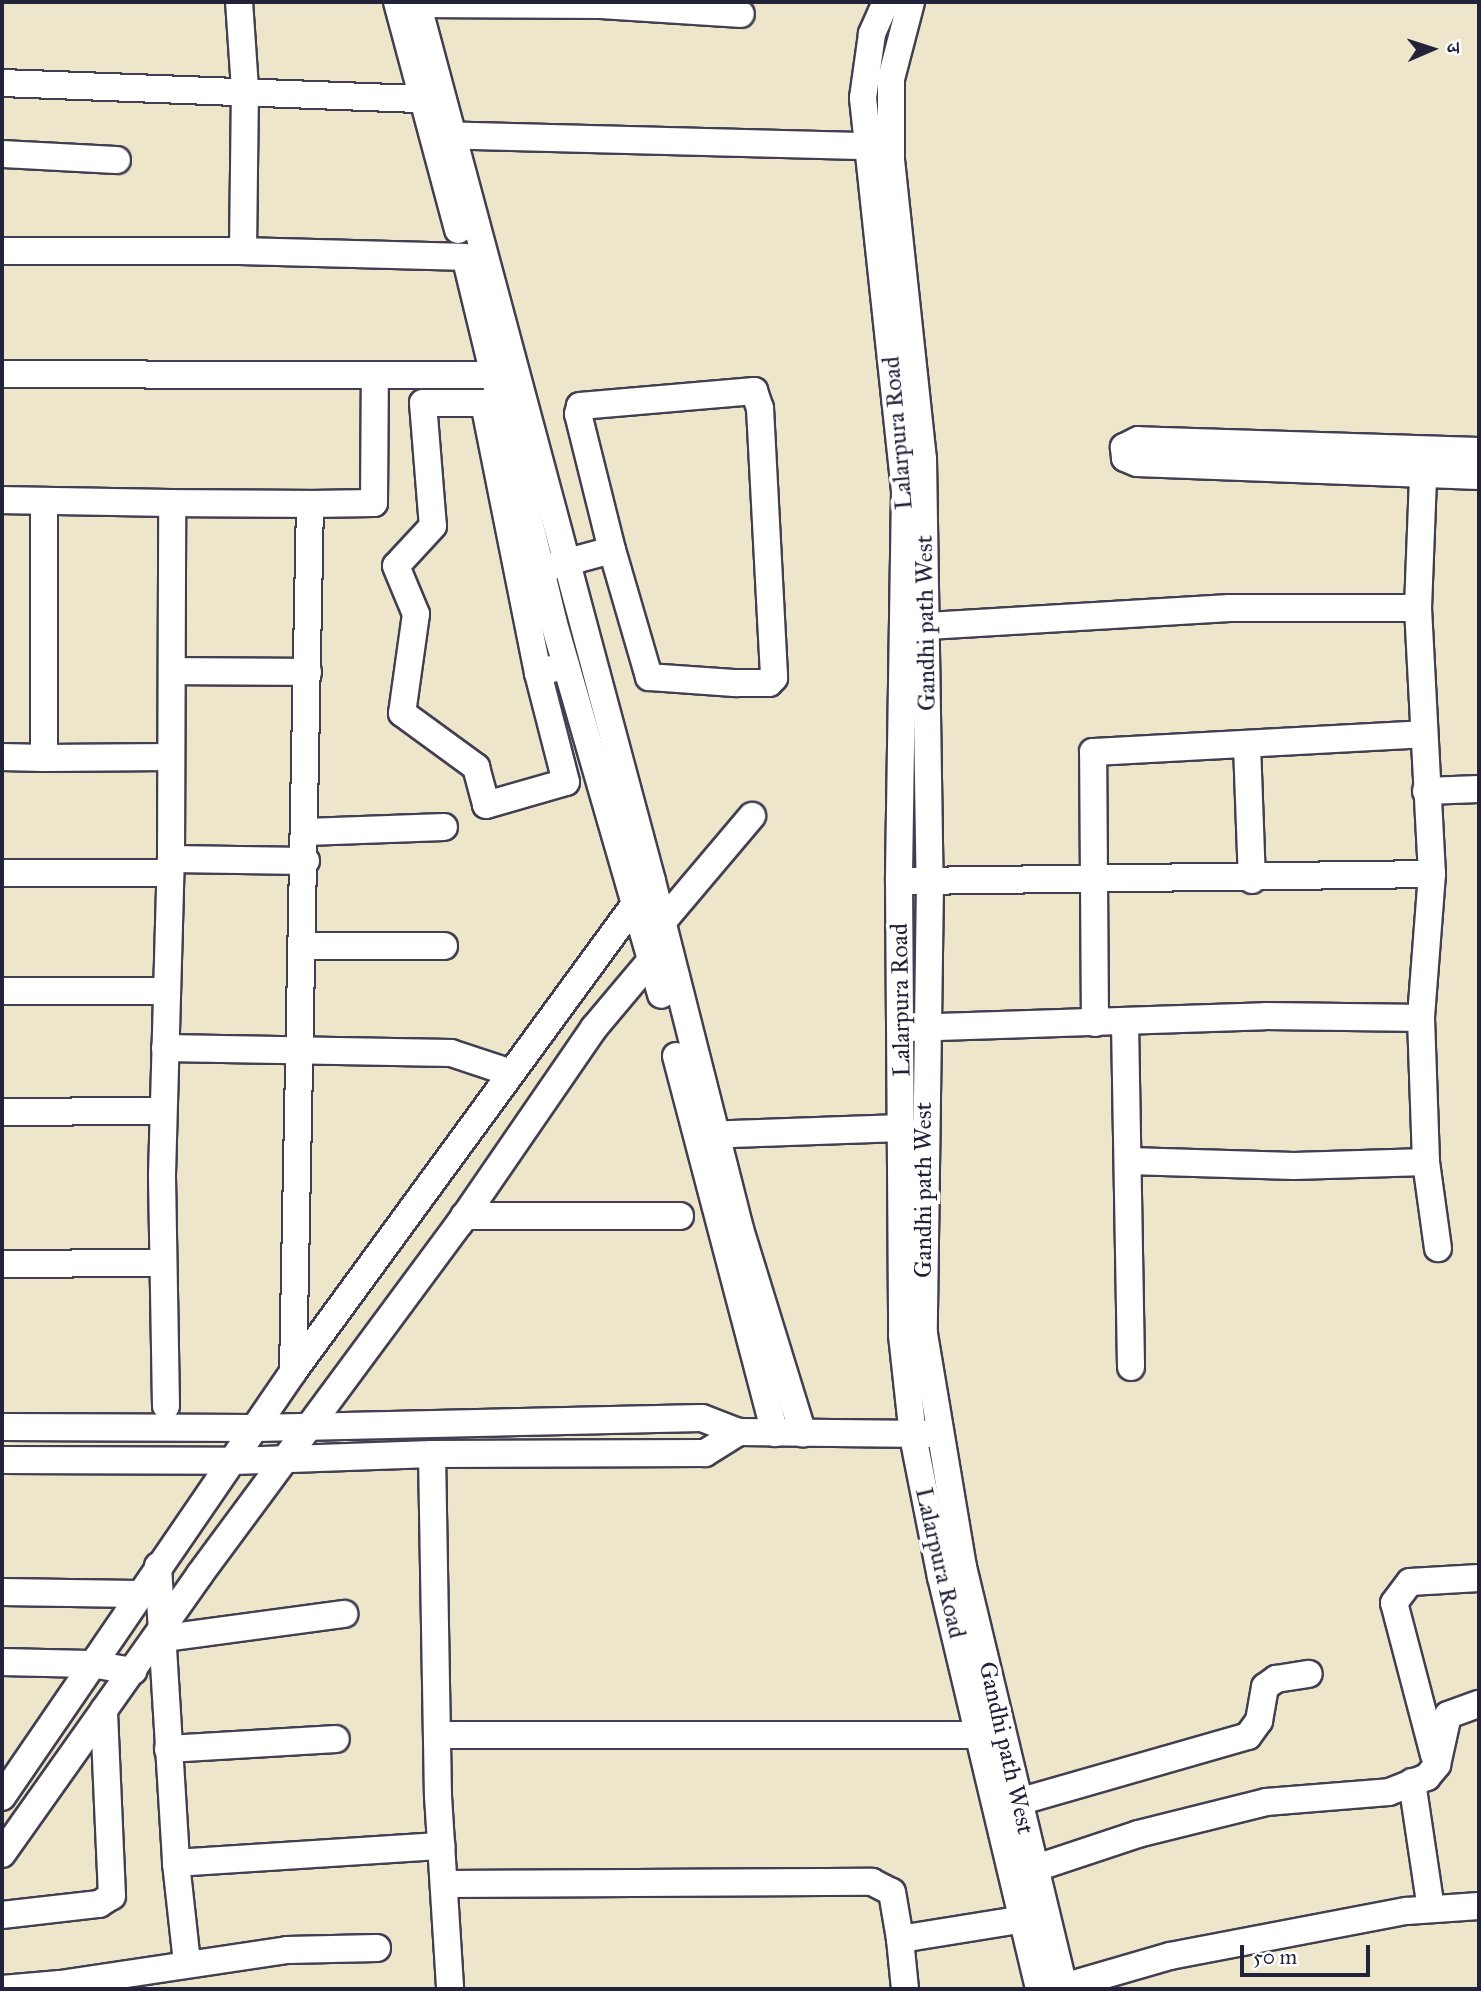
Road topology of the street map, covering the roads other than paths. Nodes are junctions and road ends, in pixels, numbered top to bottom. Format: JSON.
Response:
{"nodes":[{"id":1,"x":239,"y":2,"type":"edge"},
{"id":2,"x":410,"y":2,"type":"edge"},
{"id":3,"x":886,"y":2,"type":"edge"},
{"id":4,"x":911,"y":2,"type":"edge"},
{"id":5,"x":741,"y":14,"type":"dead end"},
{"id":6,"x":2,"y":83,"type":"edge"},
{"id":7,"x":245,"y":89,"type":"junction"},
{"id":8,"x":432,"y":99,"type":"junction"},
{"id":9,"x":443,"y":135,"type":"junction"},
{"id":10,"x":866,"y":146,"type":"junction"},
{"id":11,"x":2,"y":154,"type":"edge"},
{"id":12,"x":117,"y":160,"type":"dead end"},
{"id":13,"x":2,"y":251,"type":"edge"},
{"id":14,"x":243,"y":251,"type":"junction"},
{"id":15,"x":465,"y":257,"type":"junction"},
{"id":16,"x":2,"y":374,"type":"edge"},
{"id":17,"x":375,"y":375,"type":"junction"},
{"id":18,"x":506,"y":375,"type":"junction"},
{"id":19,"x":1479,"y":451,"type":"edge"},
{"id":20,"x":1426,"y":469,"type":"junction"},
{"id":21,"x":1479,"y":476,"type":"edge"},
{"id":22,"x":2,"y":500,"type":"edge"},
{"id":23,"x":44,"y":501,"type":"junction"},
{"id":24,"x":172,"y":503,"type":"junction"},
{"id":25,"x":310,"y":504,"type":"junction"},
{"id":26,"x":612,"y":550,"type":"junction"},
{"id":27,"x":553,"y":566,"type":"junction"},
{"id":28,"x":1418,"y":608,"type":"junction"},
{"id":29,"x":917,"y":626,"type":"junction"},
{"id":30,"x":571,"y":652,"type":"junction"},
{"id":31,"x":172,"y":671,"type":"junction"},
{"id":32,"x":308,"y":673,"type":"junction"},
{"id":33,"x":538,"y":673,"type":"junction"},
{"id":34,"x":1424,"y":734,"type":"junction"},
{"id":35,"x":1247,"y":745,"type":"junction"},
{"id":36,"x":2,"y":757,"type":"edge"},
{"id":37,"x":170,"y":757,"type":"junction"},
{"id":38,"x":44,"y":758,"type":"junction"},
{"id":39,"x":611,"y":778,"type":"junction"},
{"id":40,"x":1479,"y":789,"type":"edge"},
{"id":41,"x":1426,"y":791,"type":"junction"},
{"id":42,"x":752,"y":816,"type":"dead end"},
{"id":43,"x":444,"y":827,"type":"dead end"},
{"id":44,"x":306,"y":832,"type":"junction"},
{"id":45,"x":306,"y":861,"type":"junction"},
{"id":46,"x":170,"y":866,"type":"junction"},
{"id":47,"x":2,"y":873,"type":"edge"},
{"id":48,"x":1432,"y":874,"type":"junction"},
{"id":49,"x":1097,"y":878,"type":"junction"},
{"id":50,"x":1252,"y":880,"type":"junction"},
{"id":51,"x":899,"y":881,"type":"junction"},
{"id":52,"x":930,"y":882,"type":"junction"},
{"id":53,"x":635,"y":904,"type":"junction"},
{"id":54,"x":653,"y":941,"type":"junction"},
{"id":55,"x":304,"y":946,"type":"junction"},
{"id":56,"x":444,"y":946,"type":"dead end"},
{"id":57,"x":2,"y":991,"type":"edge"},
{"id":58,"x":166,"y":991,"type":"junction"},
{"id":59,"x":1421,"y":1018,"type":"junction"},
{"id":60,"x":1125,"y":1022,"type":"junction"},
{"id":61,"x":1096,"y":1023,"type":"junction"},
{"id":62,"x":914,"y":1028,"type":"junction"},
{"id":63,"x":165,"y":1048,"type":"junction"},
{"id":64,"x":301,"y":1050,"type":"junction"},
{"id":65,"x":508,"y":1072,"type":"junction"},
{"id":66,"x":163,"y":1111,"type":"junction"},
{"id":67,"x":2,"y":1112,"type":"edge"},
{"id":68,"x":903,"y":1128,"type":"junction"},
{"id":69,"x":707,"y":1135,"type":"junction"},
{"id":70,"x":1129,"y":1161,"type":"junction"},
{"id":71,"x":1426,"y":1162,"type":"junction"},
{"id":72,"x":464,"y":1216,"type":"junction"},
{"id":73,"x":680,"y":1216,"type":"dead end"},
{"id":74,"x":1438,"y":1248,"type":"dead end"},
{"id":75,"x":163,"y":1263,"type":"junction"},
{"id":76,"x":2,"y":1264,"type":"edge"},
{"id":77,"x":1131,"y":1367,"type":"dead end"},
{"id":78,"x":293,"y":1372,"type":"junction"},
{"id":79,"x":166,"y":1406,"type":"dead end"},
{"id":80,"x":2,"y":1426,"type":"edge"},
{"id":81,"x":309,"y":1426,"type":"junction"},
{"id":82,"x":256,"y":1428,"type":"junction"},
{"id":83,"x":739,"y":1432,"type":"junction"},
{"id":84,"x":775,"y":1433,"type":"junction"},
{"id":85,"x":939,"y":1433,"type":"junction"},
{"id":86,"x":803,"y":1434,"type":"junction"},
{"id":87,"x":913,"y":1436,"type":"junction"},
{"id":88,"x":432,"y":1454,"type":"junction"},
{"id":89,"x":284,"y":1459,"type":"junction"},
{"id":90,"x":2,"y":1460,"type":"edge"},
{"id":91,"x":233,"y":1461,"type":"junction"},
{"id":92,"x":158,"y":1566,"type":"junction"},
{"id":93,"x":1479,"y":1578,"type":"edge"},
{"id":94,"x":2,"y":1592,"type":"edge"},
{"id":95,"x":138,"y":1594,"type":"junction"},
{"id":96,"x":344,"y":1614,"type":"dead end"},
{"id":97,"x":165,"y":1632,"type":"junction"},
{"id":98,"x":2,"y":1662,"type":"edge"},
{"id":99,"x":90,"y":1664,"type":"junction"},
{"id":100,"x":133,"y":1671,"type":"junction"},
{"id":101,"x":1309,"y":1674,"type":"dead end"},
{"id":102,"x":1479,"y":1704,"type":"edge"},
{"id":103,"x":104,"y":1710,"type":"junction"},
{"id":104,"x":437,"y":1735,"type":"junction"},
{"id":105,"x":979,"y":1735,"type":"junction"},
{"id":106,"x":336,"y":1739,"type":"dead end"},
{"id":107,"x":168,"y":1749,"type":"junction"},
{"id":108,"x":1437,"y":1765,"type":"junction"},
{"id":109,"x":1412,"y":1782,"type":"junction"},
{"id":110,"x":2,"y":1797,"type":"edge"},
{"id":111,"x":1018,"y":1802,"type":"junction"},
{"id":112,"x":441,"y":1846,"type":"junction"},
{"id":113,"x":2,"y":1854,"type":"edge"},
{"id":114,"x":176,"y":1863,"type":"junction"},
{"id":115,"x":1033,"y":1869,"type":"junction"},
{"id":116,"x":444,"y":1884,"type":"junction"},
{"id":117,"x":1479,"y":1906,"type":"edge"},
{"id":118,"x":1431,"y":1909,"type":"junction"},
{"id":119,"x":2,"y":1915,"type":"edge"},
{"id":120,"x":1033,"y":1918,"type":"junction"},
{"id":121,"x":900,"y":1939,"type":"junction"},
{"id":122,"x":377,"y":1948,"type":"dead end"},
{"id":123,"x":187,"y":1963,"type":"junction"},
{"id":124,"x":1055,"y":1988,"type":"edge"},
{"id":125,"x":2,"y":1989,"type":"edge"},
{"id":126,"x":450,"y":1989,"type":"edge"},
{"id":127,"x":905,"y":1989,"type":"edge"}],
"edges":[{"from":1,"to":7,"type":"street"},
{"from":2,"to":5,"type":"street"},
{"from":2,"to":8,"type":"street"},
{"from":3,"to":10,"type":"street","name":"Lalarpura Road"},
{"from":4,"to":29,"type":"street","name":"Gandhi path West"},
{"from":6,"to":7,"type":"street"},
{"from":7,"to":8,"type":"street"},
{"from":7,"to":14,"type":"street"},
{"from":8,"to":9,"type":"street"},
{"from":9,"to":10,"type":"street"},
{"from":9,"to":15,"type":"street"},
{"from":9,"to":18,"type":"street"},
{"from":10,"to":29,"type":"street","name":"Lalarpura Road"},
{"from":11,"to":12,"type":"street"},
{"from":13,"to":14,"type":"street"},
{"from":14,"to":15,"type":"street"},
{"from":15,"to":18,"type":"street"},
{"from":16,"to":17,"type":"street"},
{"from":17,"to":18,"type":"street"},
{"from":17,"to":25,"type":"street"},
{"from":18,"to":27,"type":"street"},
{"from":19,"to":20,"type":"street"},
{"from":20,"to":20,"type":"street"},
{"from":20,"to":21,"type":"street"},
{"from":20,"to":28,"type":"street"},
{"from":22,"to":23,"type":"street"},
{"from":23,"to":24,"type":"street"},
{"from":23,"to":38,"type":"street"},
{"from":24,"to":25,"type":"street"},
{"from":24,"to":31,"type":"street"},
{"from":25,"to":32,"type":"street"},
{"from":26,"to":26,"type":"street"},
{"from":26,"to":27,"type":"street"},
{"from":27,"to":30,"type":"street"},
{"from":28,"to":29,"type":"street"},
{"from":28,"to":34,"type":"street"},
{"from":29,"to":51,"type":"street","name":"Lalarpura Road"},
{"from":29,"to":52,"type":"street","name":"Gandhi path West"},
{"from":30,"to":33,"type":"street"},
{"from":30,"to":39,"type":"street"},
{"from":31,"to":32,"type":"street"},
{"from":31,"to":37,"type":"street"},
{"from":32,"to":44,"type":"street"},
{"from":33,"to":33,"type":"street"},
{"from":34,"to":35,"type":"street"},
{"from":34,"to":41,"type":"street"},
{"from":35,"to":49,"type":"street"},
{"from":35,"to":50,"type":"street"},
{"from":36,"to":38,"type":"street"},
{"from":37,"to":38,"type":"street"},
{"from":37,"to":46,"type":"street"},
{"from":39,"to":53,"type":"street"},
{"from":39,"to":54,"type":"street"},
{"from":40,"to":41,"type":"street"},
{"from":41,"to":48,"type":"street"},
{"from":42,"to":54,"type":"street"},
{"from":43,"to":44,"type":"street"},
{"from":44,"to":45,"type":"street"},
{"from":45,"to":46,"type":"street"},
{"from":45,"to":55,"type":"street"},
{"from":46,"to":47,"type":"street"},
{"from":46,"to":58,"type":"street"},
{"from":48,"to":50,"type":"street"},
{"from":48,"to":59,"type":"street"},
{"from":49,"to":50,"type":"street"},
{"from":49,"to":52,"type":"street"},
{"from":49,"to":61,"type":"street"},
{"from":51,"to":52,"type":"street"},
{"from":51,"to":62,"type":"street","name":"Lalarpura Road"},
{"from":52,"to":62,"type":"street","name":"Gandhi path West"},
{"from":53,"to":54,"type":"street"},
{"from":53,"to":65,"type":"street"},
{"from":54,"to":69,"type":"street"},
{"from":54,"to":69,"type":"street"},
{"from":54,"to":72,"type":"street"},
{"from":55,"to":56,"type":"street"},
{"from":55,"to":64,"type":"street"},
{"from":57,"to":58,"type":"street"},
{"from":58,"to":63,"type":"street"},
{"from":59,"to":60,"type":"street"},
{"from":59,"to":71,"type":"street"},
{"from":60,"to":61,"type":"street"},
{"from":60,"to":70,"type":"street"},
{"from":61,"to":62,"type":"street"},
{"from":62,"to":68,"type":"street","name":"Lalarpura Road"},
{"from":62,"to":85,"type":"street","name":"Gandhi path West"},
{"from":63,"to":64,"type":"street"},
{"from":63,"to":66,"type":"street"},
{"from":64,"to":65,"type":"street"},
{"from":64,"to":78,"type":"street"},
{"from":65,"to":78,"type":"street"},
{"from":66,"to":67,"type":"street"},
{"from":66,"to":75,"type":"street"},
{"from":68,"to":69,"type":"street"},
{"from":68,"to":87,"type":"street","name":"Lalarpura Road"},
{"from":69,"to":84,"type":"street"},
{"from":69,"to":86,"type":"street"},
{"from":70,"to":71,"type":"street"},
{"from":70,"to":77,"type":"street"},
{"from":71,"to":74,"type":"street"},
{"from":72,"to":73,"type":"street"},
{"from":72,"to":81,"type":"street"},
{"from":75,"to":76,"type":"street"},
{"from":75,"to":79,"type":"street"},
{"from":78,"to":82,"type":"street"},
{"from":80,"to":82,"type":"street"},
{"from":81,"to":82,"type":"street"},
{"from":81,"to":83,"type":"street"},
{"from":81,"to":89,"type":"street"},
{"from":82,"to":91,"type":"street"},
{"from":83,"to":84,"type":"street"},
{"from":83,"to":88,"type":"street"},
{"from":84,"to":86,"type":"street"},
{"from":85,"to":87,"type":"street"},
{"from":85,"to":111,"type":"street","name":"Gandhi path West"},
{"from":86,"to":87,"type":"street"},
{"from":87,"to":105,"type":"street","name":"Lalarpura Road"},
{"from":88,"to":89,"type":"street"},
{"from":88,"to":104,"type":"street"},
{"from":89,"to":91,"type":"street"},
{"from":89,"to":97,"type":"street"},
{"from":90,"to":91,"type":"street"},
{"from":91,"to":92,"type":"street"},
{"from":92,"to":95,"type":"street"},
{"from":92,"to":97,"type":"street"},
{"from":93,"to":108,"type":"street"},
{"from":94,"to":95,"type":"street"},
{"from":95,"to":99,"type":"street"},
{"from":96,"to":97,"type":"street"},
{"from":97,"to":100,"type":"street"},
{"from":97,"to":107,"type":"street"},
{"from":98,"to":99,"type":"street"},
{"from":99,"to":100,"type":"street"},
{"from":99,"to":110,"type":"street"},
{"from":100,"to":103,"type":"street"},
{"from":101,"to":111,"type":"street"},
{"from":102,"to":108,"type":"street"},
{"from":103,"to":113,"type":"street"},
{"from":103,"to":119,"type":"street"},
{"from":104,"to":105,"type":"street"},
{"from":104,"to":112,"type":"street"},
{"from":105,"to":120,"type":"street","name":"Lalarpura Road"},
{"from":106,"to":107,"type":"street"},
{"from":107,"to":114,"type":"street"},
{"from":108,"to":109,"type":"street"},
{"from":109,"to":115,"type":"street"},
{"from":109,"to":118,"type":"street"},
{"from":111,"to":115,"type":"street","name":"Gandhi path West"},
{"from":112,"to":114,"type":"street"},
{"from":112,"to":116,"type":"street"},
{"from":114,"to":123,"type":"street"},
{"from":115,"to":120,"type":"street","name":"Gandhi path West"},
{"from":116,"to":121,"type":"street"},
{"from":116,"to":126,"type":"street"},
{"from":117,"to":118,"type":"street"},
{"from":118,"to":124,"type":"street"},
{"from":120,"to":121,"type":"street"},
{"from":120,"to":124,"type":"street","name":"Gandhi path West"},
{"from":121,"to":127,"type":"street"},
{"from":122,"to":123,"type":"street"},
{"from":123,"to":125,"type":"street"}]}
